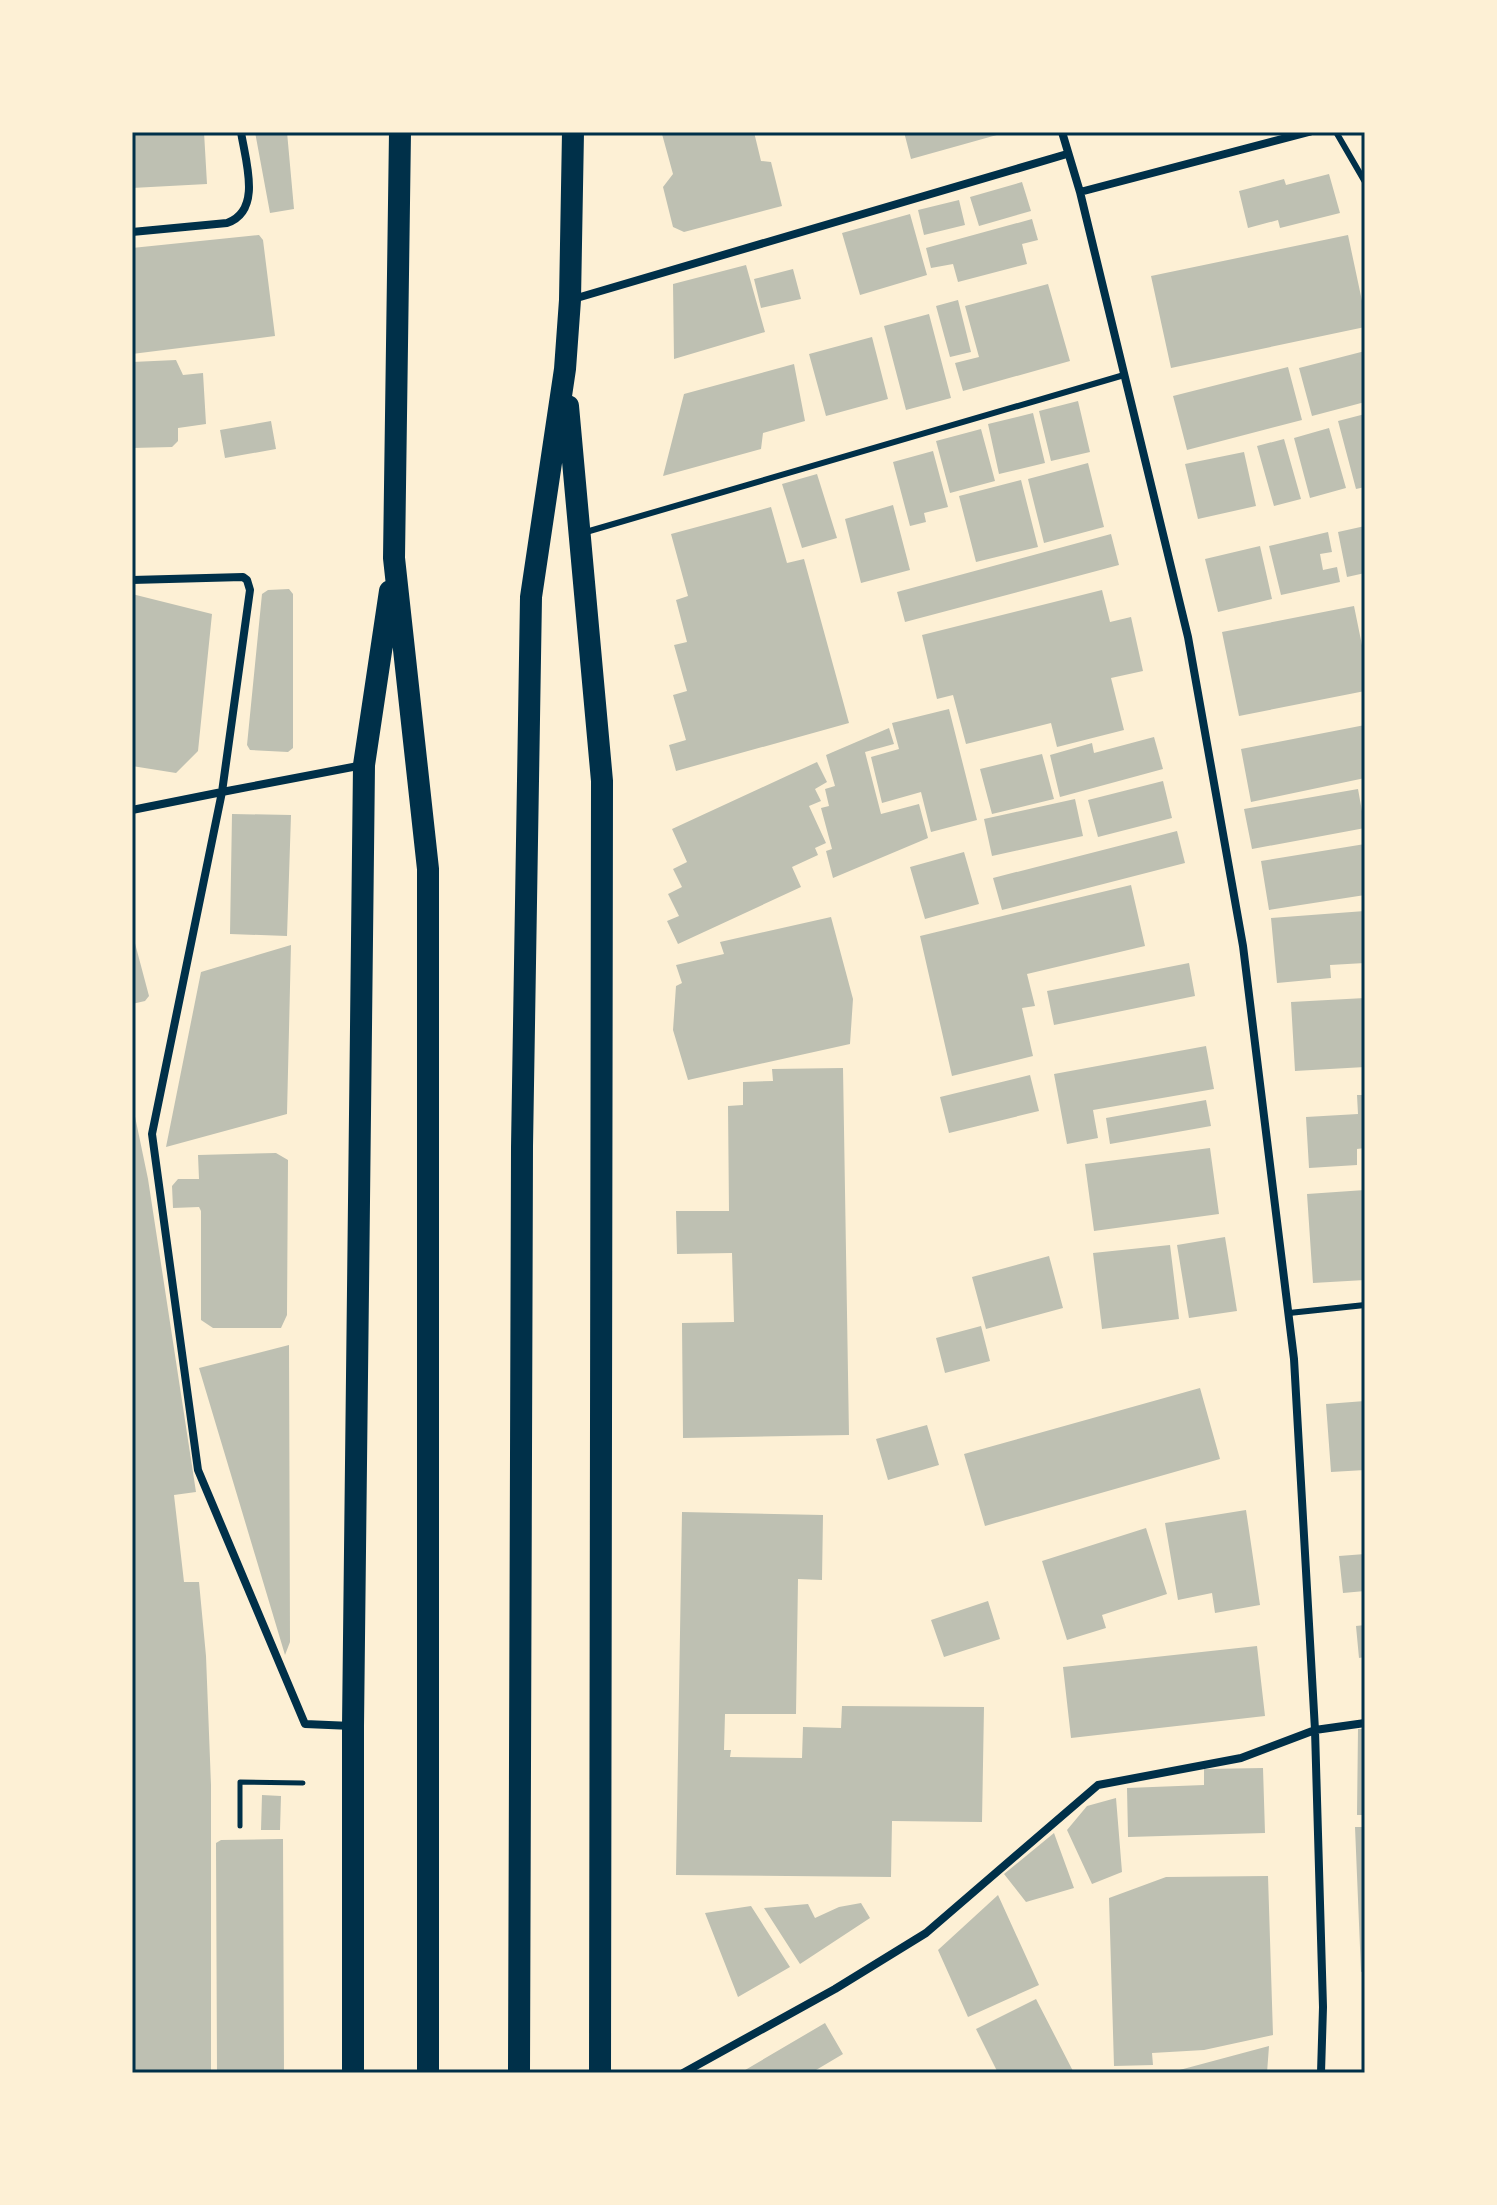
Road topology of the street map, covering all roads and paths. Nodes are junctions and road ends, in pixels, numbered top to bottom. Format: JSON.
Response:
{"nodes":[{"id":1,"x":241,"y":132,"type":"edge"},
{"id":2,"x":400,"y":132,"type":"edge"},
{"id":3,"x":573,"y":132,"type":"edge"},
{"id":4,"x":1062,"y":132,"type":"edge"},
{"id":5,"x":1309,"y":132,"type":"edge"},
{"id":6,"x":1336,"y":132,"type":"edge"},
{"id":7,"x":1067,"y":154,"type":"junction"},
{"id":8,"x":1365,"y":182,"type":"edge"},
{"id":9,"x":1080,"y":192,"type":"junction"},
{"id":10,"x":132,"y":232,"type":"edge"},
{"id":11,"x":570,"y":300,"type":"junction"},
{"id":12,"x":565,"y":369,"type":"junction"},
{"id":13,"x":1124,"y":375,"type":"junction"},
{"id":14,"x":578,"y":534,"type":"junction"},
{"id":15,"x":394,"y":558,"type":"junction"},
{"id":16,"x":132,"y":580,"type":"edge"},
{"id":17,"x":364,"y":765,"type":"junction"},
{"id":18,"x":222,"y":792,"type":"junction"},
{"id":19,"x":132,"y":810,"type":"edge"},
{"id":20,"x":1365,"y":1305,"type":"edge"},
{"id":21,"x":1289,"y":1313,"type":"junction"},
{"id":22,"x":1365,"y":1723,"type":"edge"},
{"id":23,"x":353,"y":1726,"type":"junction"},
{"id":24,"x":1315,"y":1730,"type":"junction"},
{"id":25,"x":303,"y":1783,"type":"dead end"},
{"id":26,"x":240,"y":1826,"type":"dead end"},
{"id":27,"x":353,"y":2073,"type":"edge"},
{"id":28,"x":428,"y":2073,"type":"edge"},
{"id":29,"x":519,"y":2073,"type":"edge"},
{"id":30,"x":600,"y":2073,"type":"edge"},
{"id":31,"x":683,"y":2073,"type":"edge"},
{"id":32,"x":1321,"y":2073,"type":"edge"}],
"edges":[{"from":1,"to":10,"type":"street"},
{"from":2,"to":15,"type":"highway"},
{"from":3,"to":11,"type":"highway"},
{"from":4,"to":7,"type":"street"},
{"from":5,"to":9,"type":"street"},
{"from":6,"to":8,"type":"lane"},
{"from":7,"to":9,"type":"street"},
{"from":7,"to":11,"type":"street"},
{"from":9,"to":13,"type":"street"},
{"from":11,"to":12,"type":"highway"},
{"from":12,"to":14,"type":"highway"},
{"from":12,"to":29,"type":"highway"},
{"from":13,"to":14,"type":"lane"},
{"from":13,"to":21,"type":"street"},
{"from":14,"to":30,"type":"highway"},
{"from":15,"to":17,"type":"highway"},
{"from":15,"to":28,"type":"highway"},
{"from":16,"to":18,"type":"street"},
{"from":17,"to":18,"type":"street"},
{"from":17,"to":23,"type":"highway"},
{"from":18,"to":19,"type":"street"},
{"from":18,"to":23,"type":"street"},
{"from":20,"to":21,"type":"lane"},
{"from":21,"to":24,"type":"street"},
{"from":22,"to":24,"type":"street"},
{"from":23,"to":27,"type":"highway"},
{"from":24,"to":31,"type":"street"},
{"from":24,"to":32,"type":"street"},
{"from":25,"to":26,"type":"path"}]}
